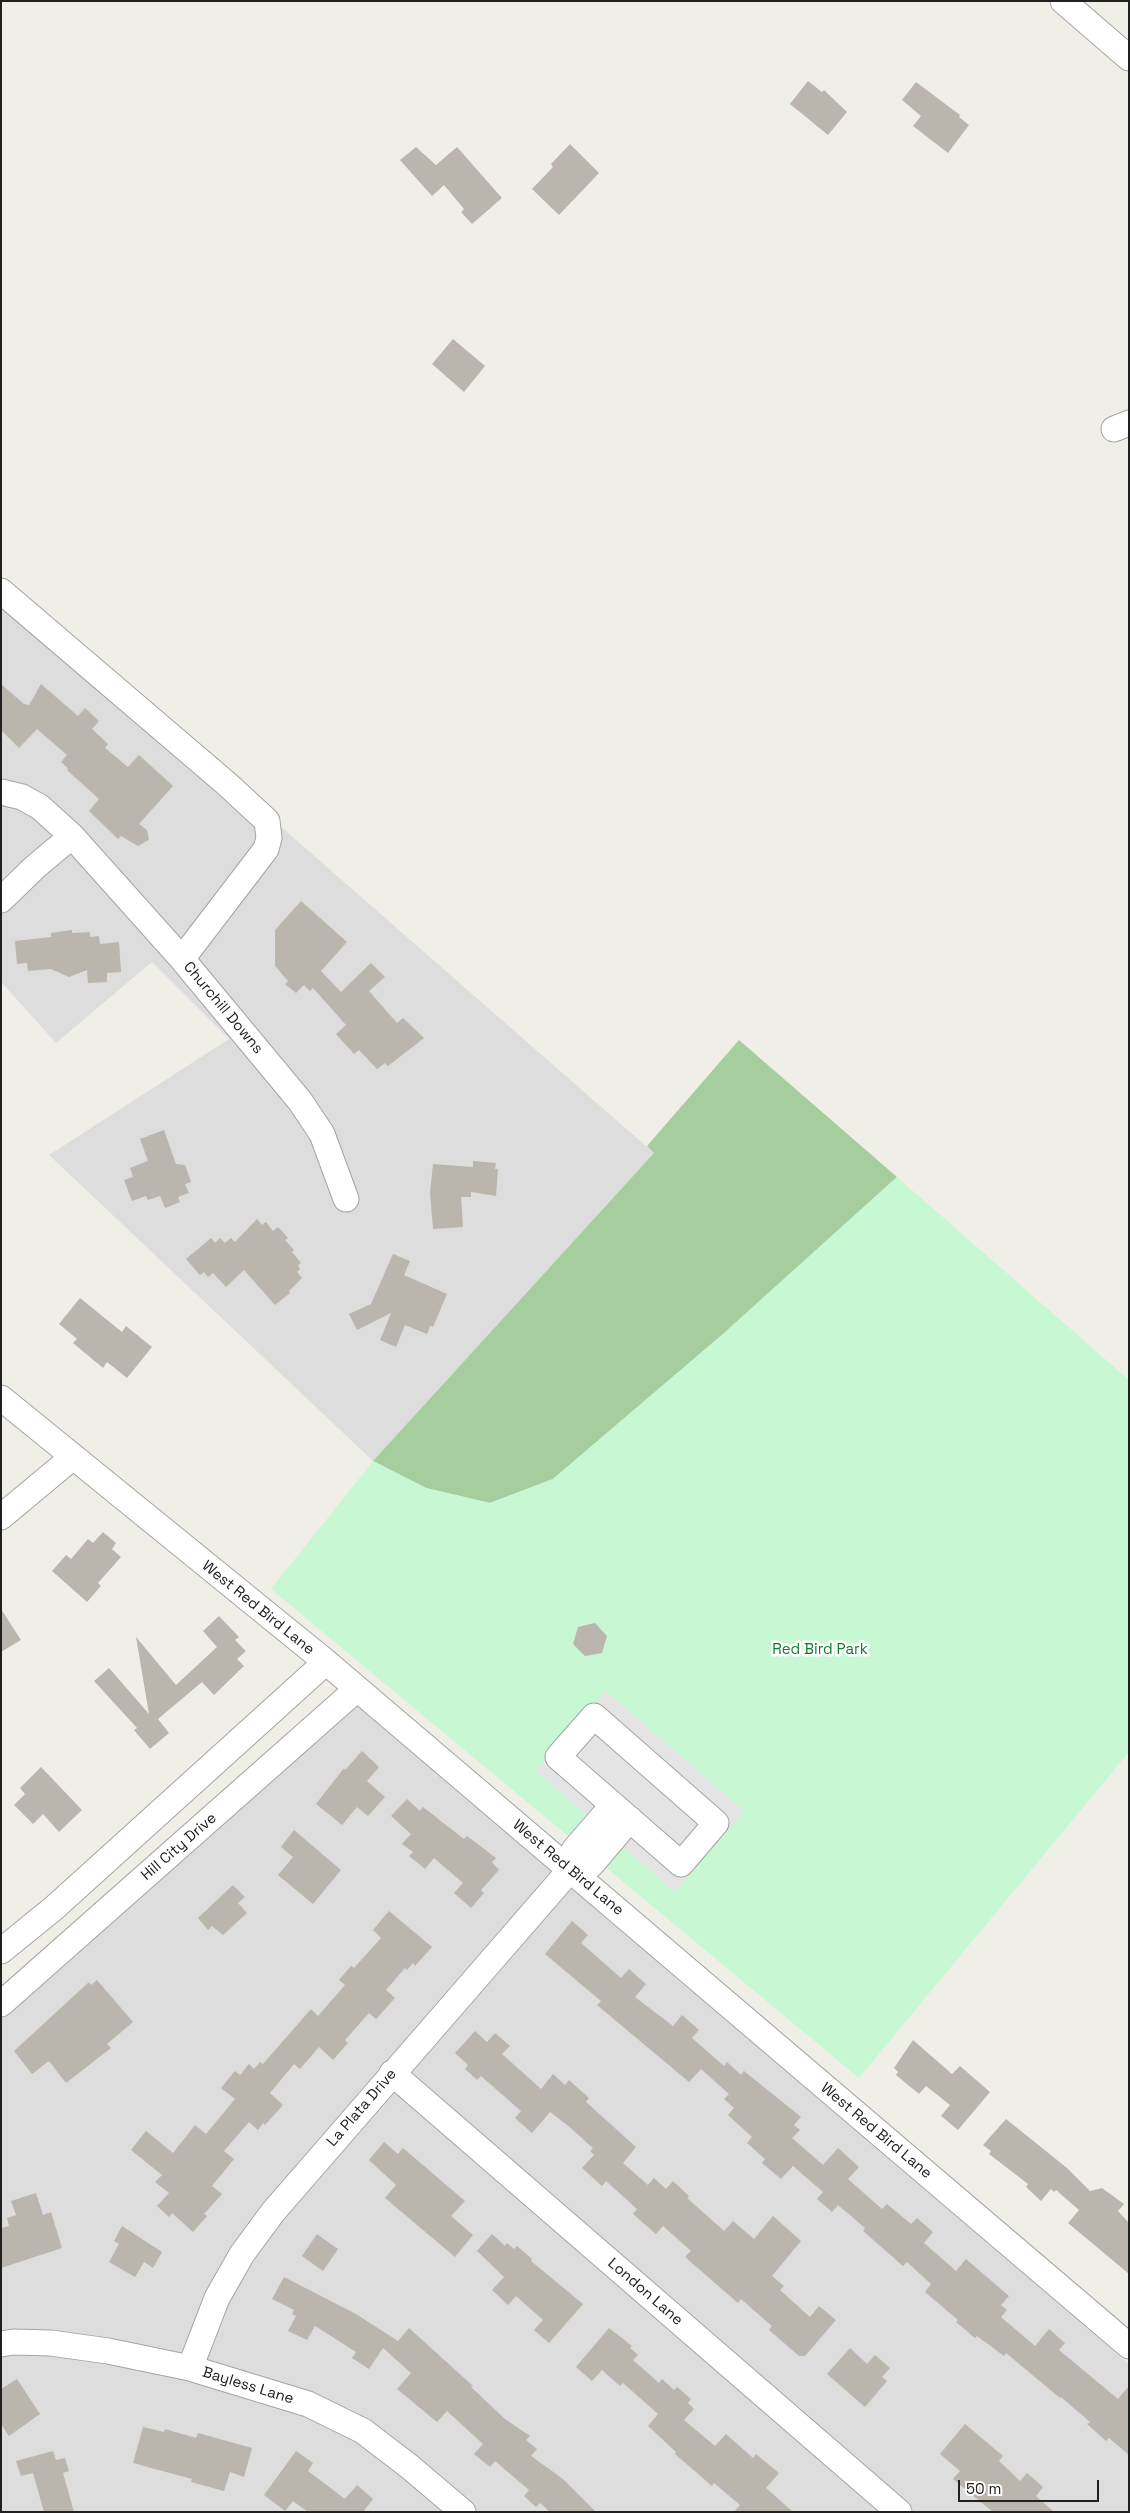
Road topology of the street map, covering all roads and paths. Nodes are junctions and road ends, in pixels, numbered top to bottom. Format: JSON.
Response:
{"nodes":[{"id":1,"x":1063,"y":1,"type":"edge"},
{"id":2,"x":1129,"y":58,"type":"edge"},
{"id":3,"x":1,"y":591,"type":"edge"},
{"id":4,"x":1,"y":792,"type":"edge"},
{"id":5,"x":72,"y":836,"type":"junction"},
{"id":6,"x":1,"y":900,"type":"edge"},
{"id":7,"x":182,"y":959,"type":"junction"},
{"id":8,"x":346,"y":1199,"type":"dead end"},
{"id":9,"x":1,"y":1398,"type":"edge"},
{"id":10,"x":73,"y":1456,"type":"junction"},
{"id":11,"x":1,"y":1517,"type":"edge"},
{"id":12,"x":326,"y":1662,"type":"junction"},
{"id":13,"x":357,"y":1689,"type":"junction"},
{"id":14,"x":622,"y":1812,"type":"junction"},
{"id":15,"x":570,"y":1870,"type":"junction"},
{"id":16,"x":54,"y":1908,"type":"junction"},
{"id":17,"x":78,"y":1935,"type":"junction"},
{"id":18,"x":1,"y":1951,"type":"edge"},
{"id":19,"x":1,"y":2004,"type":"edge"},
{"id":20,"x":392,"y":2073,"type":"junction"},
{"id":21,"x":1,"y":2344,"type":"edge"},
{"id":22,"x":1129,"y":2346,"type":"edge"},
{"id":23,"x":190,"y":2368,"type":"junction"},
{"id":24,"x":463,"y":2512,"type":"edge"},
{"id":25,"x":899,"y":2512,"type":"edge"}],
"edges":[{"from":1,"to":2,"type":"street"},
{"from":3,"to":7,"type":"street"},
{"from":4,"to":5,"type":"street","name":"Churchill Downs"},
{"from":5,"to":6,"type":"street"},
{"from":5,"to":7,"type":"street","name":"Churchill Downs"},
{"from":7,"to":8,"type":"street","name":"Churchill Downs"},
{"from":9,"to":10,"type":"street","name":"West Red Bird Lane"},
{"from":10,"to":11,"type":"street"},
{"from":10,"to":12,"type":"street","name":"West Red Bird Lane"},
{"from":12,"to":13,"type":"street","name":"West Red Bird Lane"},
{"from":12,"to":16,"type":"street"},
{"from":13,"to":15,"type":"street","name":"West Red Bird Lane"},
{"from":13,"to":17,"type":"street","name":"Hill City Drive"},
{"from":14,"to":14,"type":"street"},
{"from":14,"to":15,"type":"street"},
{"from":15,"to":20,"type":"street","name":"La Plata Drive"},
{"from":15,"to":22,"type":"street","name":"West Red Bird Lane"},
{"from":16,"to":17,"type":"street"},
{"from":16,"to":18,"type":"street"},
{"from":17,"to":19,"type":"street","name":"Hill City Drive"},
{"from":20,"to":23,"type":"street","name":"La Plata Drive"},
{"from":20,"to":25,"type":"street","name":"London Lane"},
{"from":21,"to":23,"type":"street","name":"Bayless Lane"},
{"from":23,"to":24,"type":"street","name":"Bayless Lane"}]}
